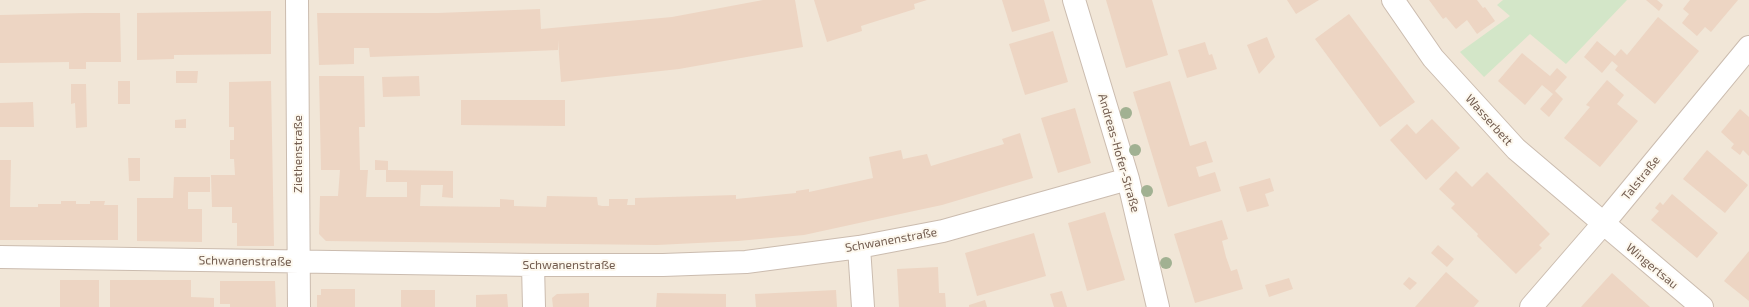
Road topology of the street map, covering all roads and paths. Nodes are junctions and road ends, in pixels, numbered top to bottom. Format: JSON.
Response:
{"nodes":[{"id":1,"x":297,"y":0,"type":"edge"},
{"id":2,"x":1074,"y":0,"type":"edge"},
{"id":3,"x":1392,"y":0,"type":"edge"},
{"id":4,"x":1749,"y":47,"type":"edge"},
{"id":5,"x":1128,"y":179,"type":"junction"},
{"id":6,"x":1602,"y":225,"type":"junction"},
{"id":7,"x":858,"y":247,"type":"junction"},
{"id":8,"x":0,"y":257,"type":"edge"},
{"id":9,"x":299,"y":262,"type":"junction"},
{"id":10,"x":533,"y":265,"type":"junction"},
{"id":11,"x":299,"y":307,"type":"edge"},
{"id":12,"x":534,"y":307,"type":"edge"},
{"id":13,"x":863,"y":307,"type":"edge"},
{"id":14,"x":1158,"y":307,"type":"edge"},
{"id":15,"x":1531,"y":307,"type":"edge"},
{"id":16,"x":1702,"y":307,"type":"edge"}],
"edges":[{"from":1,"to":9,"type":"street","name":"Ziethenstraße"},
{"from":2,"to":5,"type":"street","name":"Andreas-Hofer-Straße"},
{"from":3,"to":6,"type":"street","name":"Wasserbett"},
{"from":4,"to":6,"type":"street","name":"Talstraße"},
{"from":5,"to":7,"type":"street","name":"Schwanenstraße"},
{"from":5,"to":14,"type":"street","name":"Andreas-Hofer-Straße"},
{"from":6,"to":15,"type":"street","name":"Talstraße"},
{"from":6,"to":16,"type":"street","name":"Wingertsau"},
{"from":7,"to":10,"type":"street","name":"Schwanenstraße"},
{"from":7,"to":13,"type":"street"},
{"from":8,"to":9,"type":"street","name":"Schwanenstraße"},
{"from":9,"to":10,"type":"street","name":"Schwanenstraße"},
{"from":9,"to":11,"type":"street","name":"Ziethenstraße"},
{"from":10,"to":12,"type":"street"}]}
